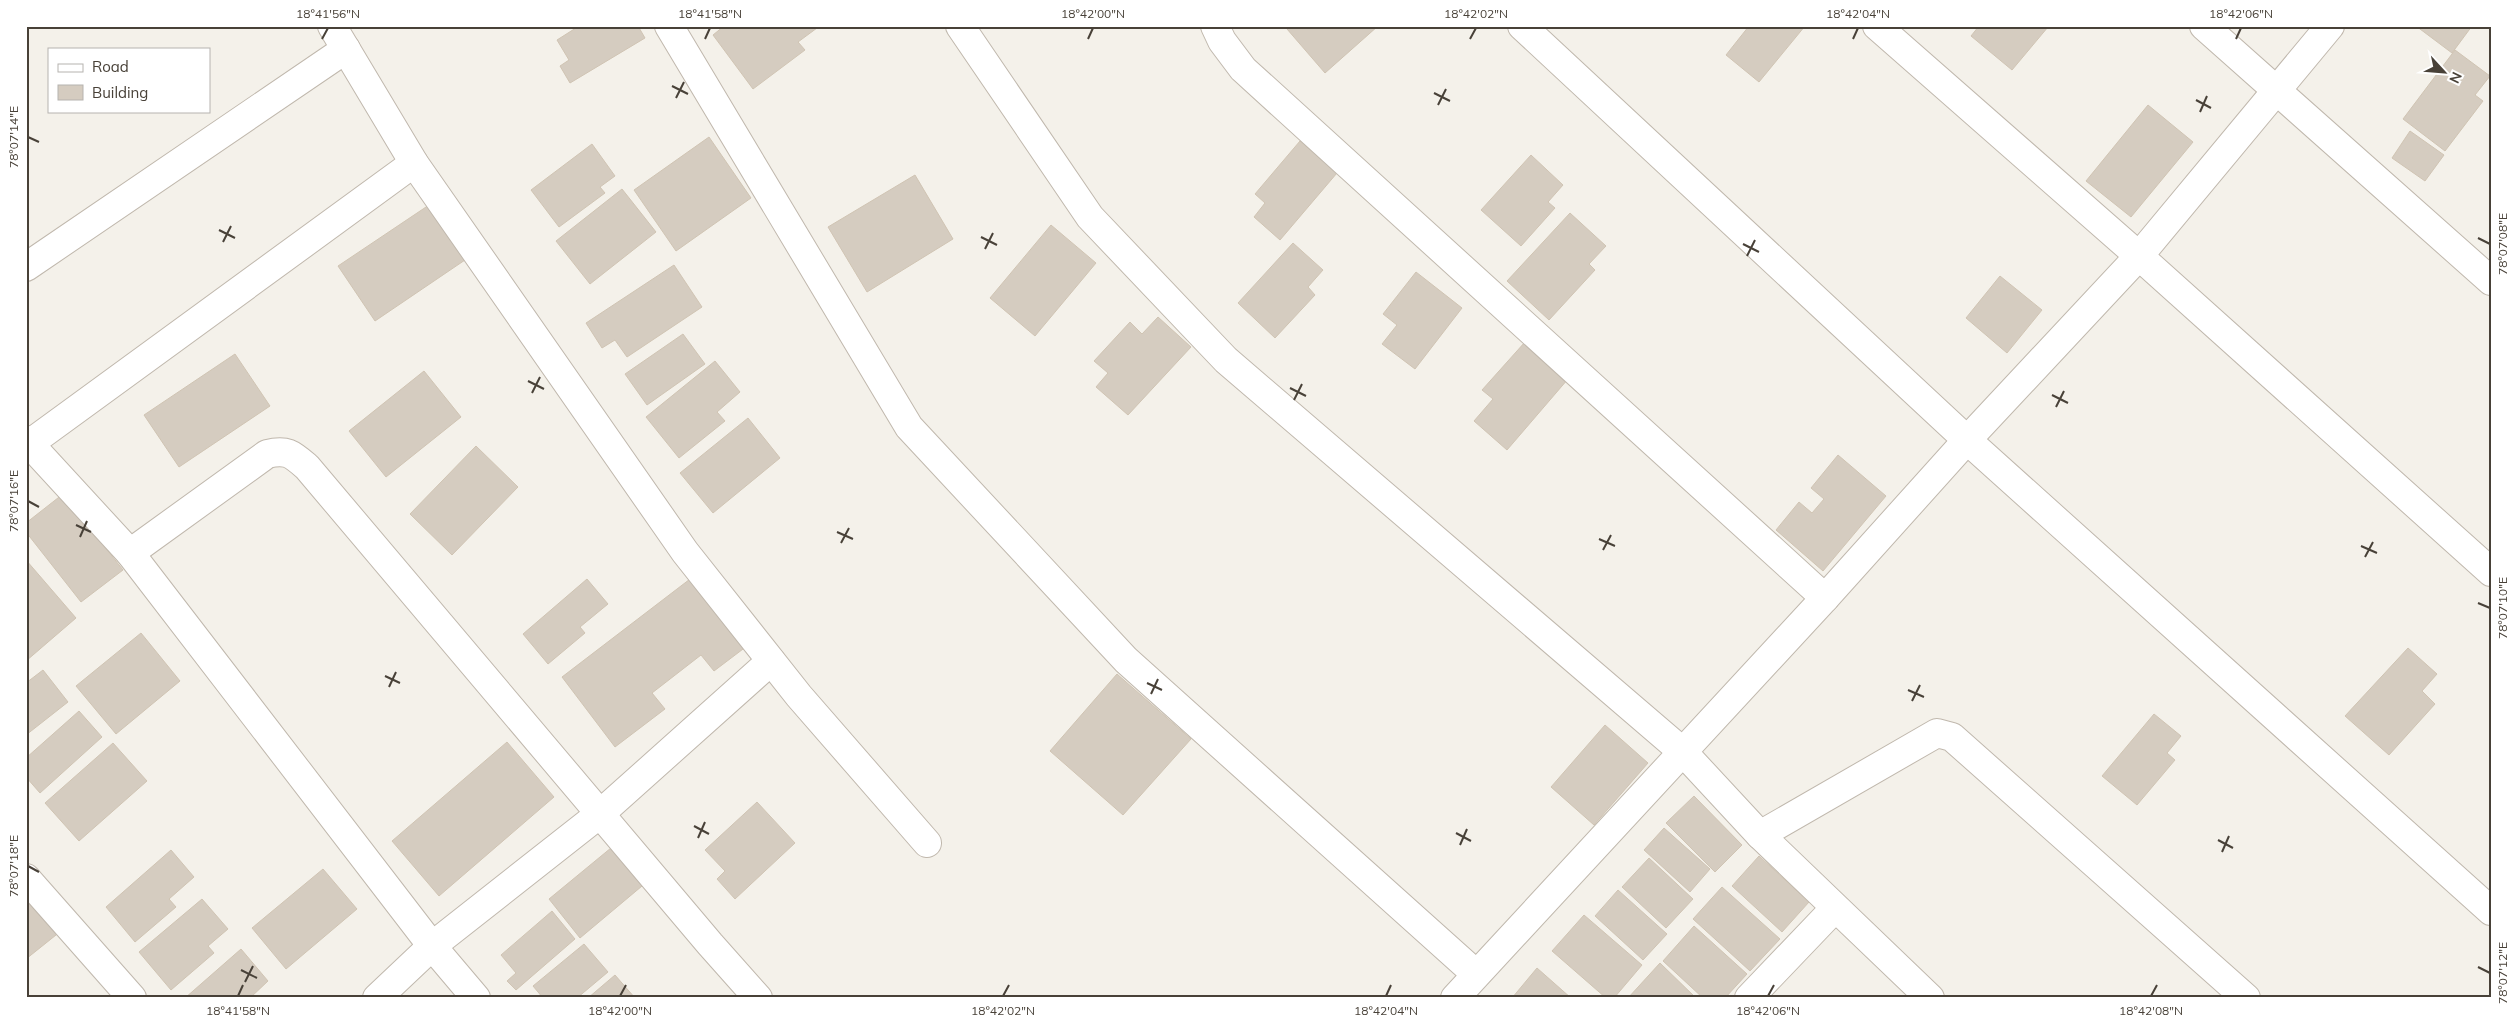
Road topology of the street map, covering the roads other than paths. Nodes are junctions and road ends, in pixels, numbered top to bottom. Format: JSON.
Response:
{"nodes":[{"id":1,"x":332,"y":26,"type":"edge"},
{"id":2,"x":669,"y":26,"type":"edge"},
{"id":3,"x":960,"y":26,"type":"edge"},
{"id":4,"x":1215,"y":26,"type":"edge"},
{"id":5,"x":1522,"y":26,"type":"edge"},
{"id":6,"x":1877,"y":26,"type":"edge"},
{"id":7,"x":2204,"y":26,"type":"edge"},
{"id":8,"x":2330,"y":26,"type":"edge"},
{"id":9,"x":346,"y":49,"type":"junction"},
{"id":10,"x":2276,"y":92,"type":"junction"},
{"id":11,"x":414,"y":163,"type":"junction"},
{"id":12,"x":2139,"y":256,"type":"junction"},
{"id":13,"x":26,"y":267,"type":"edge"},
{"id":14,"x":2491,"y":281,"type":"edge"},
{"id":15,"x":1967,"y":440,"type":"junction"},
{"id":16,"x":28,"y":442,"type":"edge"},
{"id":17,"x":130,"y":553,"type":"junction"},
{"id":18,"x":2491,"y":572,"type":"edge"},
{"id":19,"x":1825,"y":598,"type":"junction"},
{"id":20,"x":771,"y":661,"type":"junction"},
{"id":21,"x":1684,"y":752,"type":"junction"},
{"id":22,"x":600,"y":813,"type":"junction"},
{"id":23,"x":1760,"y":835,"type":"junction"},
{"id":24,"x":927,"y":843,"type":"dead end"},
{"id":25,"x":26,"y":878,"type":"edge"},
{"id":26,"x":1835,"y":908,"type":"junction"},
{"id":27,"x":2491,"y":911,"type":"edge"},
{"id":28,"x":432,"y":946,"type":"junction"},
{"id":29,"x":1476,"y":974,"type":"junction"},
{"id":30,"x":132,"y":998,"type":"edge"},
{"id":31,"x":377,"y":998,"type":"edge"},
{"id":32,"x":476,"y":998,"type":"edge"},
{"id":33,"x":758,"y":998,"type":"edge"},
{"id":34,"x":1456,"y":998,"type":"edge"},
{"id":35,"x":1748,"y":998,"type":"edge"},
{"id":36,"x":1930,"y":998,"type":"edge"},
{"id":37,"x":2246,"y":998,"type":"edge"}],
"edges":[{"from":1,"to":9,"type":"street"},
{"from":2,"to":29,"type":"street"},
{"from":3,"to":21,"type":"street"},
{"from":4,"to":19,"type":"street"},
{"from":5,"to":15,"type":"street"},
{"from":6,"to":12,"type":"street"},
{"from":7,"to":10,"type":"street"},
{"from":8,"to":10,"type":"street"},
{"from":9,"to":11,"type":"street"},
{"from":9,"to":13,"type":"street"},
{"from":10,"to":12,"type":"street"},
{"from":10,"to":14,"type":"street"},
{"from":11,"to":16,"type":"street"},
{"from":11,"to":20,"type":"street"},
{"from":12,"to":15,"type":"street"},
{"from":12,"to":18,"type":"street"},
{"from":15,"to":19,"type":"street"},
{"from":15,"to":27,"type":"street"},
{"from":16,"to":17,"type":"street"},
{"from":17,"to":22,"type":"street"},
{"from":17,"to":28,"type":"street"},
{"from":19,"to":21,"type":"street"},
{"from":20,"to":22,"type":"street"},
{"from":20,"to":24,"type":"street"},
{"from":21,"to":23,"type":"street"},
{"from":21,"to":29,"type":"street"},
{"from":22,"to":28,"type":"street"},
{"from":22,"to":33,"type":"street"},
{"from":23,"to":26,"type":"street"},
{"from":23,"to":37,"type":"street"},
{"from":25,"to":30,"type":"street"},
{"from":26,"to":35,"type":"street"},
{"from":26,"to":36,"type":"street"},
{"from":28,"to":31,"type":"street"},
{"from":28,"to":32,"type":"street"},
{"from":29,"to":34,"type":"street"}]}
